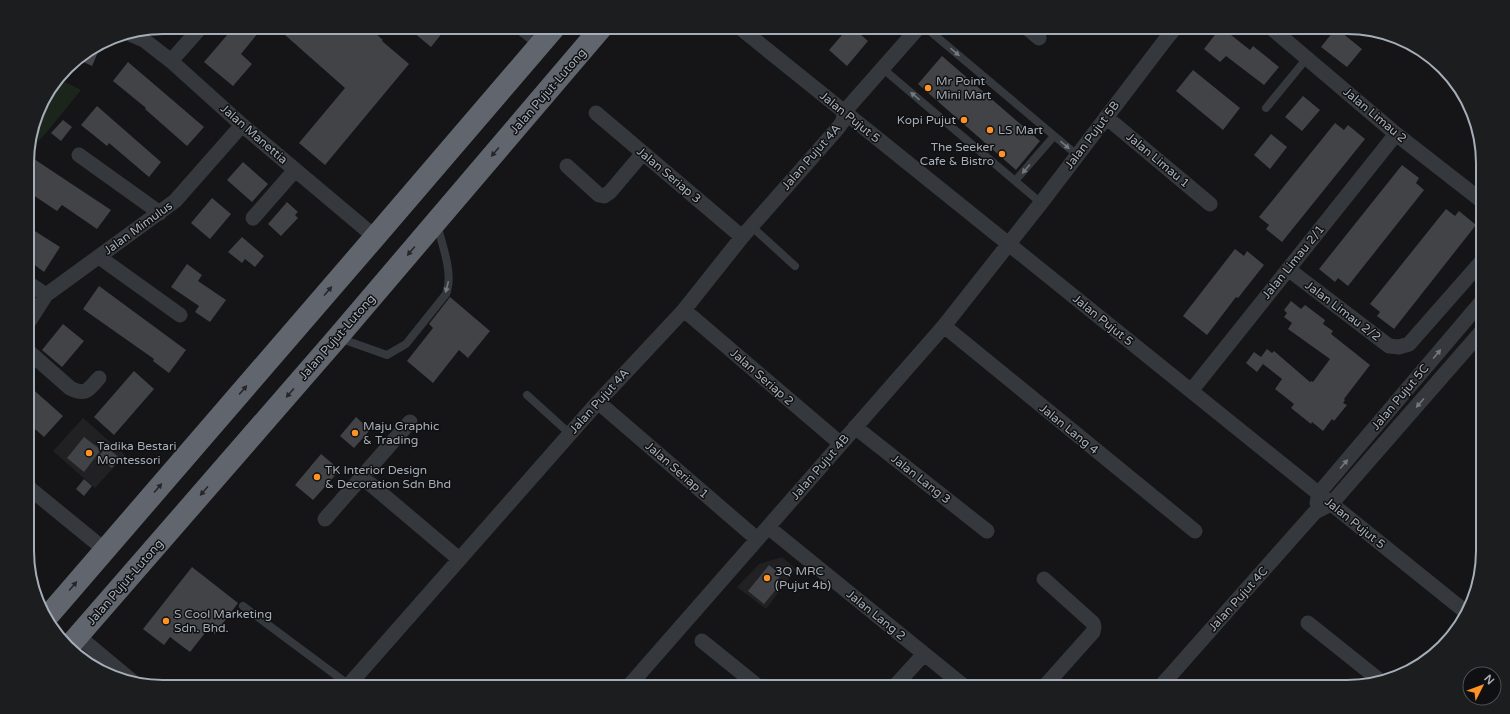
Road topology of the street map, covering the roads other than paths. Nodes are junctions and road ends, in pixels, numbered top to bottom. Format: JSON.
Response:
{"nodes":[{"id":1,"x":195,"y":34,"type":"edge"},
{"id":2,"x":523,"y":34,"type":"edge"},
{"id":3,"x":549,"y":34,"type":"edge"},
{"id":4,"x":596,"y":34,"type":"edge"},
{"id":5,"x":752,"y":34,"type":"edge"},
{"id":6,"x":913,"y":34,"type":"edge"},
{"id":7,"x":933,"y":34,"type":"edge"},
{"id":8,"x":1034,"y":34,"type":"edge"},
{"id":9,"x":1170,"y":34,"type":"edge"},
{"id":10,"x":1278,"y":34,"type":"edge"},
{"id":11,"x":136,"y":37,"type":"edge"},
{"id":12,"x":1039,"y":38,"type":"dead end"},
{"id":13,"x":538,"y":46,"type":"junction"},
{"id":14,"x":1307,"y":58,"type":"junction"},
{"id":15,"x":171,"y":61,"type":"junction"},
{"id":16,"x":882,"y":68,"type":"junction"},
{"id":17,"x":1266,"y":108,"type":"dead end"},
{"id":18,"x":844,"y":112,"type":"junction"},
{"id":19,"x":596,"y":113,"type":"dead end"},
{"id":20,"x":1106,"y":117,"type":"junction"},
{"id":21,"x":242,"y":125,"type":"junction"},
{"id":22,"x":1396,"y":134,"type":"junction"},
{"id":23,"x":1054,"y":136,"type":"junction"},
{"id":24,"x":644,"y":153,"type":"junction"},
{"id":25,"x":79,"y":154,"type":"dead end"},
{"id":26,"x":1077,"y":155,"type":"junction"},
{"id":27,"x":567,"y":166,"type":"dead end"},
{"id":28,"x":295,"y":170,"type":"junction"},
{"id":29,"x":1016,"y":181,"type":"junction"},
{"id":30,"x":1476,"y":196,"type":"edge"},
{"id":31,"x":1041,"y":203,"type":"junction"},
{"id":32,"x":1210,"y":204,"type":"dead end"},
{"id":33,"x":160,"y":213,"type":"junction"},
{"id":34,"x":253,"y":218,"type":"dead end"},
{"id":35,"x":436,"y":222,"type":"junction"},
{"id":36,"x":746,"y":232,"type":"junction"},
{"id":37,"x":375,"y":237,"type":"junction"},
{"id":38,"x":1009,"y":244,"type":"junction"},
{"id":39,"x":99,"y":257,"type":"junction"},
{"id":40,"x":795,"y":266,"type":"dead end"},
{"id":41,"x":1476,"y":267,"type":"edge"},
{"id":42,"x":1288,"y":270,"type":"junction"},
{"id":43,"x":34,"y":287,"type":"edge"},
{"id":44,"x":46,"y":295,"type":"junction"},
{"id":45,"x":1476,"y":308,"type":"edge"},
{"id":46,"x":684,"y":310,"type":"junction"},
{"id":47,"x":34,"y":314,"type":"edge"},
{"id":48,"x":180,"y":315,"type":"dead end"},
{"id":49,"x":944,"y":326,"type":"junction"},
{"id":50,"x":338,"y":338,"type":"junction"},
{"id":51,"x":1476,"y":338,"type":"edge"},
{"id":52,"x":34,"y":356,"type":"edge"},
{"id":53,"x":99,"y":378,"type":"dead end"},
{"id":54,"x":1191,"y":391,"type":"junction"},
{"id":55,"x":527,"y":395,"type":"dead end"},
{"id":56,"x":598,"y":402,"type":"junction"},
{"id":57,"x":410,"y":422,"type":"dead end"},
{"id":58,"x":855,"y":427,"type":"junction"},
{"id":59,"x":570,"y":433,"type":"junction"},
{"id":60,"x":841,"y":444,"type":"junction"},
{"id":61,"x":362,"y":477,"type":"junction"},
{"id":62,"x":34,"y":492,"type":"edge"},
{"id":63,"x":1318,"y":493,"type":"junction"},
{"id":64,"x":1331,"y":504,"type":"junction"},
{"id":65,"x":1315,"y":512,"type":"junction"},
{"id":66,"x":325,"y":518,"type":"dead end"},
{"id":67,"x":768,"y":527,"type":"junction"},
{"id":68,"x":987,"y":531,"type":"dead end"},
{"id":69,"x":1195,"y":531,"type":"dead end"},
{"id":70,"x":757,"y":539,"type":"junction"},
{"id":71,"x":104,"y":550,"type":"junction"},
{"id":72,"x":459,"y":559,"type":"junction"},
{"id":73,"x":1044,"y":579,"type":"dead end"},
{"id":74,"x":243,"y":606,"type":"dead end"},
{"id":75,"x":1462,"y":609,"type":"edge"},
{"id":76,"x":50,"y":613,"type":"edge"},
{"id":77,"x":1308,"y":623,"type":"dead end"},
{"id":78,"x":74,"y":640,"type":"edge"},
{"id":79,"x":702,"y":641,"type":"dead end"},
{"id":80,"x":924,"y":654,"type":"junction"},
{"id":81,"x":119,"y":672,"type":"edge"},
{"id":82,"x":1375,"y":677,"type":"edge"},
{"id":83,"x":340,"y":680,"type":"edge"},
{"id":84,"x":353,"y":680,"type":"edge"},
{"id":85,"x":634,"y":680,"type":"edge"},
{"id":86,"x":750,"y":680,"type":"edge"},
{"id":87,"x":900,"y":680,"type":"edge"},
{"id":88,"x":956,"y":680,"type":"edge"},
{"id":89,"x":1050,"y":680,"type":"edge"},
{"id":90,"x":1166,"y":680,"type":"edge"}],
"edges":[{"from":1,"to":15,"type":"street"},
{"from":2,"to":13,"type":"lane"},
{"from":3,"to":13,"type":"highway"},
{"from":4,"to":35,"type":"highway","name":"Jalan Pujut-Lutong","one_way":true},
{"from":5,"to":18,"type":"street","name":"Jalan Pujut 5"},
{"from":6,"to":16,"type":"street","name":"Jalan Pujut 4A"},
{"from":7,"to":23,"type":"lane","one_way":true},
{"from":8,"to":12,"type":"street"},
{"from":9,"to":20,"type":"street","name":"Jalan Pujut 5B"},
{"from":10,"to":14,"type":"street","name":"Jalan Limau 2"},
{"from":11,"to":15,"type":"street","name":"Jalan Manettia"},
{"from":13,"to":37,"type":"highway"},
{"from":14,"to":17,"type":"lane"},
{"from":14,"to":22,"type":"street","name":"Jalan Limau 2"},
{"from":15,"to":21,"type":"street","name":"Jalan Manettia"},
{"from":16,"to":18,"type":"street","name":"Jalan Pujut 4A"},
{"from":29,"to":16,"type":"lane","one_way":true},
{"from":18,"to":36,"type":"street","name":"Jalan Pujut 4A"},
{"from":18,"to":38,"type":"street","name":"Jalan Pujut 5"},
{"from":19,"to":24,"type":"street","name":"Jalan Seriap 3"},
{"from":20,"to":26,"type":"street","name":"Jalan Pujut 5B"},
{"from":20,"to":32,"type":"street","name":"Jalan Limau 1"},
{"from":21,"to":28,"type":"street","name":"Jalan Manettia"},
{"from":21,"to":33,"type":"street","name":"Jalan Mimulus"},
{"from":22,"to":30,"type":"street","name":"Jalan Limau 2"},
{"from":22,"to":42,"type":"street","name":"Jalan Limau 2/1"},
{"from":23,"to":26,"type":"lane","one_way":true},
{"from":23,"to":29,"type":"lane","one_way":true},
{"from":24,"to":27,"type":"street"},
{"from":24,"to":36,"type":"street","name":"Jalan Seriap 3"},
{"from":25,"to":33,"type":"street"},
{"from":26,"to":31,"type":"street","name":"Jalan Pujut 5B"},
{"from":28,"to":34,"type":"street"},
{"from":28,"to":37,"type":"street","name":"Jalan Manettia"},
{"from":29,"to":31,"type":"lane"},
{"from":31,"to":38,"type":"street","name":"Jalan Pujut 5B"},
{"from":33,"to":39,"type":"street","name":"Jalan Mimulus"},
{"from":35,"to":50,"type":"highway","name":"Jalan Pujut-Lutong","one_way":true},
{"from":35,"to":50,"type":"lane","one_way":true},
{"from":36,"to":40,"type":"lane"},
{"from":36,"to":46,"type":"street","name":"Jalan Pujut 4A"},
{"from":71,"to":37,"type":"highway","one_way":true},
{"from":38,"to":49,"type":"street","name":"Jalan Pujut 4B"},
{"from":38,"to":54,"type":"street","name":"Jalan Pujut 5"},
{"from":39,"to":44,"type":"street","name":"Jalan Mimulus"},
{"from":39,"to":48,"type":"street"},
{"from":41,"to":42,"type":"street","name":"Jalan Limau 2/2"},
{"from":42,"to":54,"type":"street","name":"Jalan Limau 2/1"},
{"from":43,"to":44,"type":"street"},
{"from":44,"to":47,"type":"street","name":"Jalan Mimulus"},
{"from":63,"to":45,"type":"street","name":"Jalan Pujut 5C","one_way":true},
{"from":46,"to":56,"type":"street","name":"Jalan Pujut 4A"},
{"from":46,"to":60,"type":"street","name":"Jalan Seriap 2"},
{"from":49,"to":58,"type":"street","name":"Jalan Pujut 4B"},
{"from":49,"to":69,"type":"street","name":"Jalan Lang 4"},
{"from":50,"to":78,"type":"highway","name":"Jalan Pujut-Lutong","one_way":true},
{"from":51,"to":64,"type":"street","name":"Jalan Pujut 5C","one_way":true},
{"from":52,"to":53,"type":"street"},
{"from":54,"to":63,"type":"street","name":"Jalan Pujut 5"},
{"from":55,"to":59,"type":"lane"},
{"from":56,"to":59,"type":"street","name":"Jalan Pujut 4A"},
{"from":56,"to":70,"type":"street","name":"Jalan Seriap 1"},
{"from":57,"to":61,"type":"street"},
{"from":58,"to":60,"type":"street","name":"Jalan Pujut 4B"},
{"from":58,"to":68,"type":"street","name":"Jalan Lang 3"},
{"from":59,"to":72,"type":"street","name":"Jalan Pujut 4A"},
{"from":60,"to":67,"type":"street","name":"Jalan Pujut 4B"},
{"from":61,"to":66,"type":"street"},
{"from":61,"to":72,"type":"street"},
{"from":62,"to":71,"type":"street"},
{"from":63,"to":64,"type":"street","name":"Jalan Pujut 5"},
{"from":63,"to":65,"type":"street"},
{"from":64,"to":65,"type":"street"},
{"from":64,"to":75,"type":"street","name":"Jalan Pujut 5"},
{"from":65,"to":90,"type":"street","name":"Jalan Pujut 4C"},
{"from":67,"to":70,"type":"street","name":"Jalan Pujut 4B"},
{"from":67,"to":80,"type":"street","name":"Jalan Lang 2"},
{"from":70,"to":85,"type":"street","name":"Jalan Pujut 4B"},
{"from":76,"to":71,"type":"highway","one_way":true},
{"from":72,"to":84,"type":"street","name":"Jalan Pujut 4A"},
{"from":73,"to":89,"type":"street"},
{"from":74,"to":83,"type":"lane"},
{"from":77,"to":82,"type":"street"},
{"from":78,"to":81,"type":"street"},
{"from":79,"to":86,"type":"street"},
{"from":80,"to":87,"type":"street"},
{"from":80,"to":88,"type":"street","name":"Jalan Lang 2"}]}
